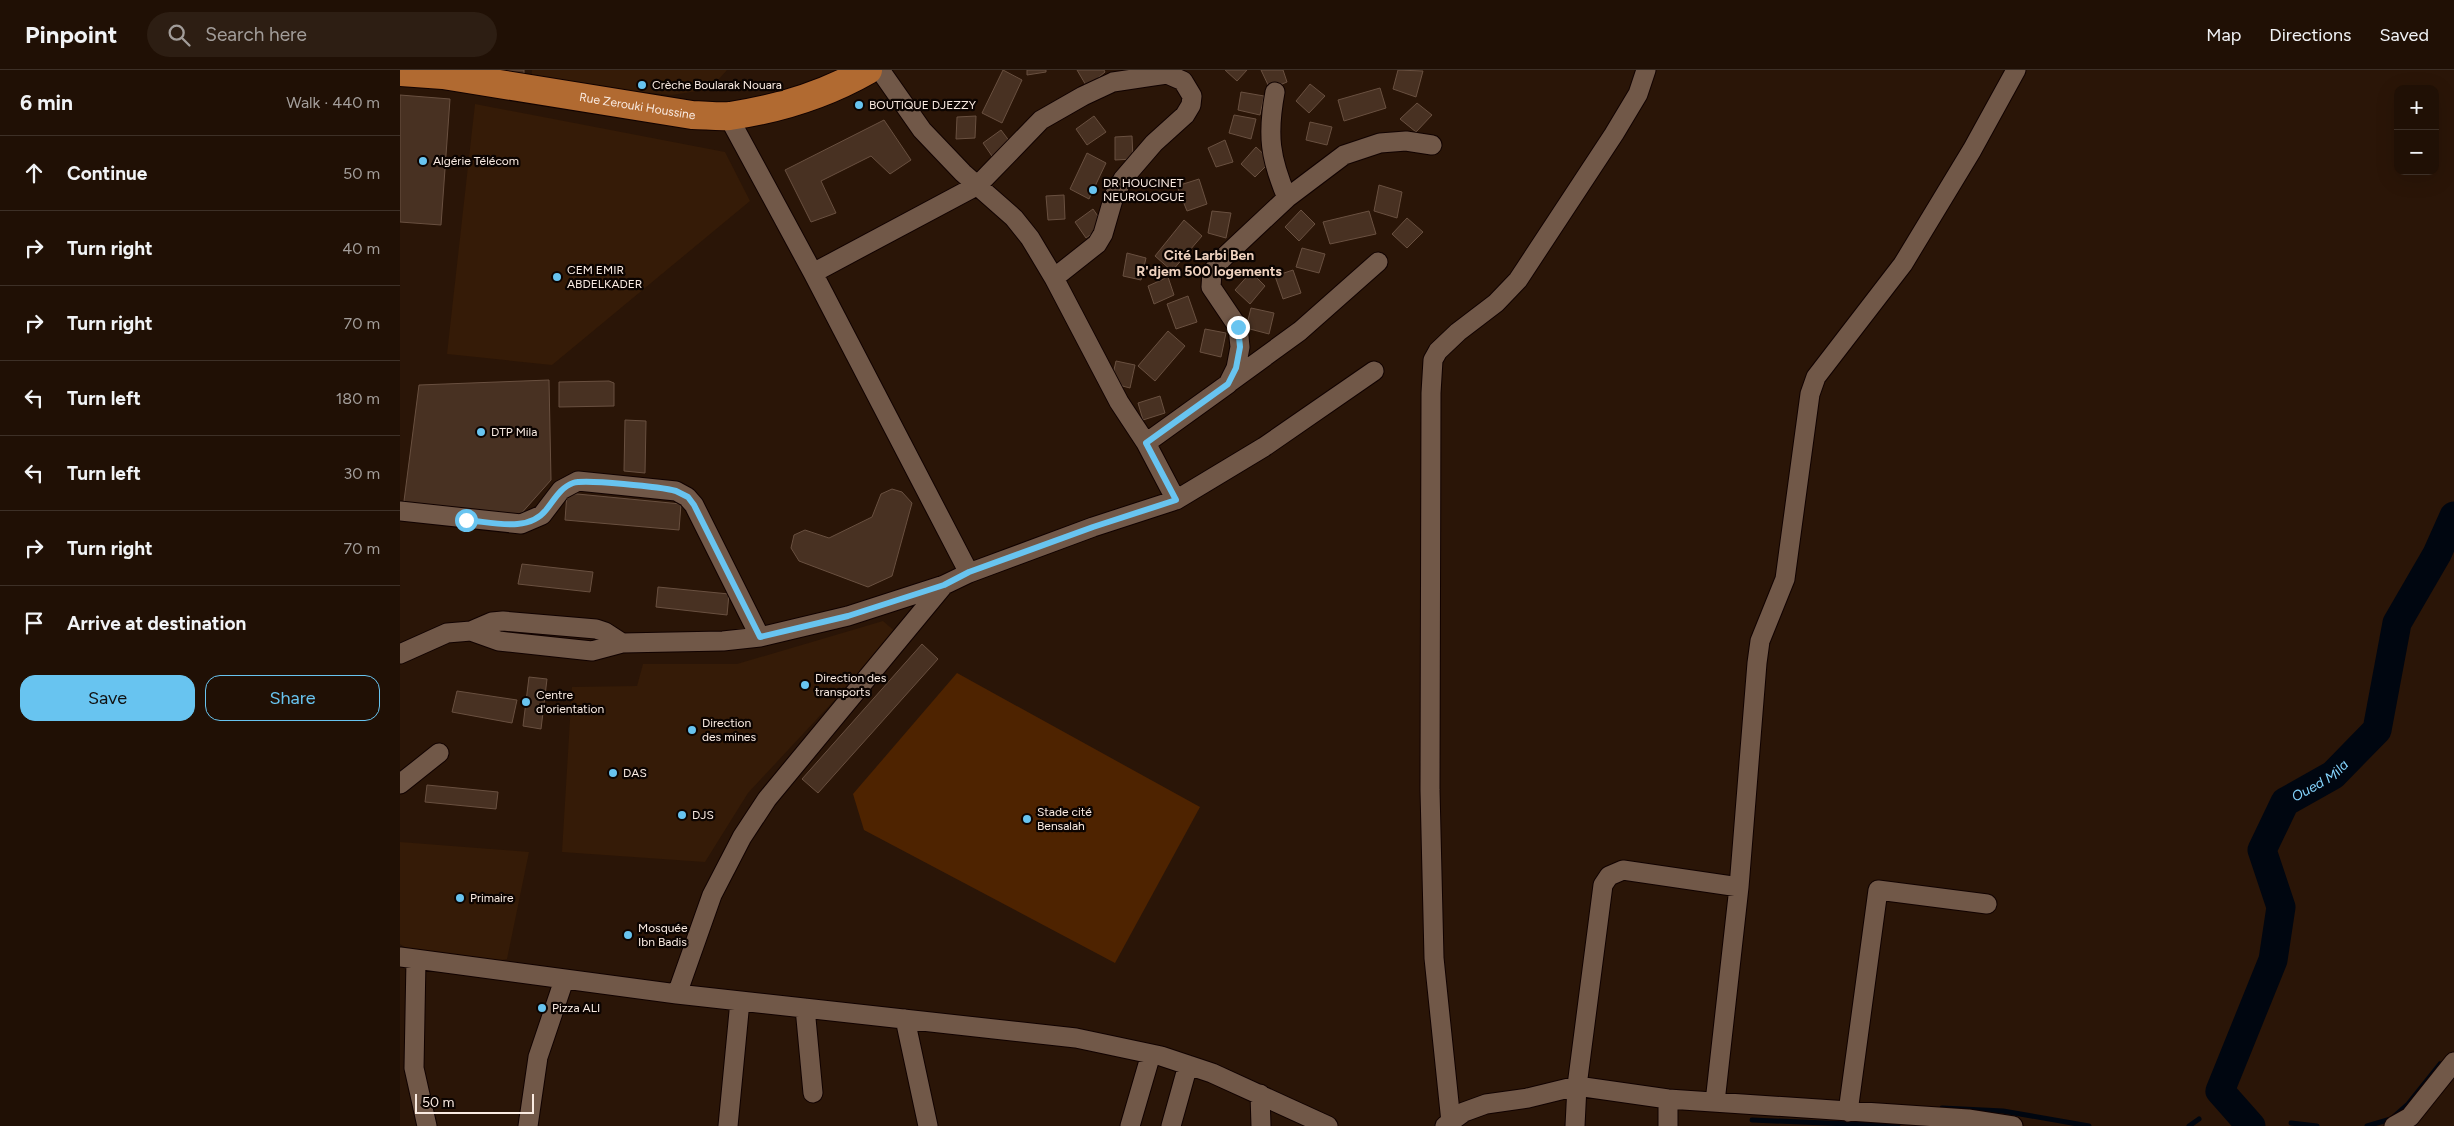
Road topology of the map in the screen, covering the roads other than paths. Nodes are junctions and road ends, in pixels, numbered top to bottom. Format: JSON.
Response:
{"nodes":[{"id":1,"x":868,"y":70,"type":"edge"},
{"id":2,"x":880,"y":70,"type":"edge"},
{"id":3,"x":1646,"y":70,"type":"edge"},
{"id":4,"x":2016,"y":70,"type":"edge"},
{"id":5,"x":400,"y":72,"type":"edge"},
{"id":6,"x":443,"y":72,"type":"edge"},
{"id":7,"x":1116,"y":76,"type":"edge"},
{"id":8,"x":1275,"y":92,"type":"dead end"},
{"id":9,"x":728,"y":116,"type":"junction"},
{"id":10,"x":1432,"y":145,"type":"dead end"},
{"id":11,"x":978,"y":185,"type":"junction"},
{"id":12,"x":1287,"y":198,"type":"junction"},
{"id":13,"x":1378,"y":262,"type":"dead end"},
{"id":14,"x":813,"y":273,"type":"junction"},
{"id":15,"x":1054,"y":278,"type":"junction"},
{"id":16,"x":1374,"y":371,"type":"dead end"},
{"id":17,"x":1228,"y":384,"type":"junction"},
{"id":18,"x":1146,"y":443,"type":"junction"},
{"id":19,"x":1176,"y":500,"type":"junction"},
{"id":20,"x":400,"y":511,"type":"edge"},
{"id":21,"x":969,"y":572,"type":"junction"},
{"id":22,"x":944,"y":585,"type":"junction"},
{"id":23,"x":760,"y":637,"type":"junction"},
{"id":24,"x":400,"y":654,"type":"edge"},
{"id":25,"x":439,"y":753,"type":"dead end"},
{"id":26,"x":400,"y":784,"type":"edge"},
{"id":27,"x":1739,"y":887,"type":"junction"},
{"id":28,"x":1987,"y":904,"type":"dead end"},
{"id":29,"x":408,"y":959,"type":"edge"},
{"id":30,"x":564,"y":980,"type":"junction"},
{"id":31,"x":677,"y":994,"type":"junction"},
{"id":32,"x":740,"y":1000,"type":"junction"},
{"id":33,"x":805,"y":1008,"type":"junction"},
{"id":34,"x":904,"y":1019,"type":"junction"},
{"id":35,"x":1151,"y":1054,"type":"junction"},
{"id":36,"x":2454,"y":1062,"type":"edge"},
{"id":37,"x":1188,"y":1065,"type":"junction"},
{"id":38,"x":1578,"y":1086,"type":"junction"},
{"id":39,"x":813,"y":1093,"type":"dead end"},
{"id":40,"x":1260,"y":1094,"type":"junction"},
{"id":41,"x":1668,"y":1099,"type":"junction"},
{"id":42,"x":1715,"y":1102,"type":"junction"},
{"id":43,"x":1848,"y":1112,"type":"junction"},
{"id":44,"x":1448,"y":1124,"type":"edge"},
{"id":45,"x":427,"y":1126,"type":"edge"},
{"id":46,"x":528,"y":1126,"type":"edge"},
{"id":47,"x":728,"y":1126,"type":"edge"},
{"id":48,"x":928,"y":1126,"type":"edge"},
{"id":49,"x":1130,"y":1126,"type":"edge"},
{"id":50,"x":1171,"y":1126,"type":"edge"},
{"id":51,"x":1261,"y":1126,"type":"edge"},
{"id":52,"x":1328,"y":1126,"type":"edge"},
{"id":53,"x":1575,"y":1126,"type":"edge"},
{"id":54,"x":1668,"y":1126,"type":"edge"},
{"id":55,"x":2013,"y":1126,"type":"edge"},
{"id":56,"x":2394,"y":1126,"type":"edge"}],
"edges":[{"from":1,"to":9,"type":"main road","name":"Rue Zerouki Houssine"},
{"from":2,"to":11,"type":"street"},
{"from":3,"to":44,"type":"street"},
{"from":4,"to":27,"type":"street"},
{"from":5,"to":6,"type":"main road","name":"Rue Zerouki Houssine"},
{"from":6,"to":9,"type":"main road","name":"Rue Zerouki Houssine"},
{"from":7,"to":11,"type":"street"},
{"from":7,"to":15,"type":"street"},
{"from":8,"to":12,"type":"street"},
{"from":9,"to":14,"type":"street"},
{"from":10,"to":12,"type":"street"},
{"from":11,"to":14,"type":"street"},
{"from":11,"to":15,"type":"street"},
{"from":12,"to":17,"type":"street"},
{"from":13,"to":17,"type":"street"},
{"from":14,"to":21,"type":"street"},
{"from":15,"to":18,"type":"street"},
{"from":16,"to":19,"type":"street"},
{"from":17,"to":18,"type":"street"},
{"from":18,"to":19,"type":"street"},
{"from":19,"to":21,"type":"street"},
{"from":20,"to":23,"type":"street"},
{"from":21,"to":22,"type":"street"},
{"from":22,"to":23,"type":"street"},
{"from":22,"to":31,"type":"street"},
{"from":23,"to":24,"type":"street"},
{"from":25,"to":26,"type":"street"},
{"from":27,"to":38,"type":"street"},
{"from":27,"to":42,"type":"street"},
{"from":28,"to":43,"type":"street"},
{"from":29,"to":30,"type":"street"},
{"from":29,"to":45,"type":"street"},
{"from":30,"to":31,"type":"street"},
{"from":30,"to":46,"type":"street"},
{"from":31,"to":32,"type":"street"},
{"from":32,"to":33,"type":"street"},
{"from":32,"to":47,"type":"street"},
{"from":33,"to":34,"type":"street"},
{"from":33,"to":39,"type":"street"},
{"from":34,"to":35,"type":"street"},
{"from":34,"to":48,"type":"street"},
{"from":35,"to":37,"type":"street"},
{"from":35,"to":49,"type":"street"},
{"from":36,"to":56,"type":"street"},
{"from":37,"to":40,"type":"street"},
{"from":37,"to":50,"type":"street"},
{"from":38,"to":41,"type":"street"},
{"from":38,"to":44,"type":"street"},
{"from":38,"to":53,"type":"street"},
{"from":40,"to":51,"type":"street"},
{"from":40,"to":52,"type":"street"},
{"from":41,"to":42,"type":"street"},
{"from":41,"to":54,"type":"street"},
{"from":42,"to":43,"type":"street"},
{"from":43,"to":55,"type":"street"}]}
